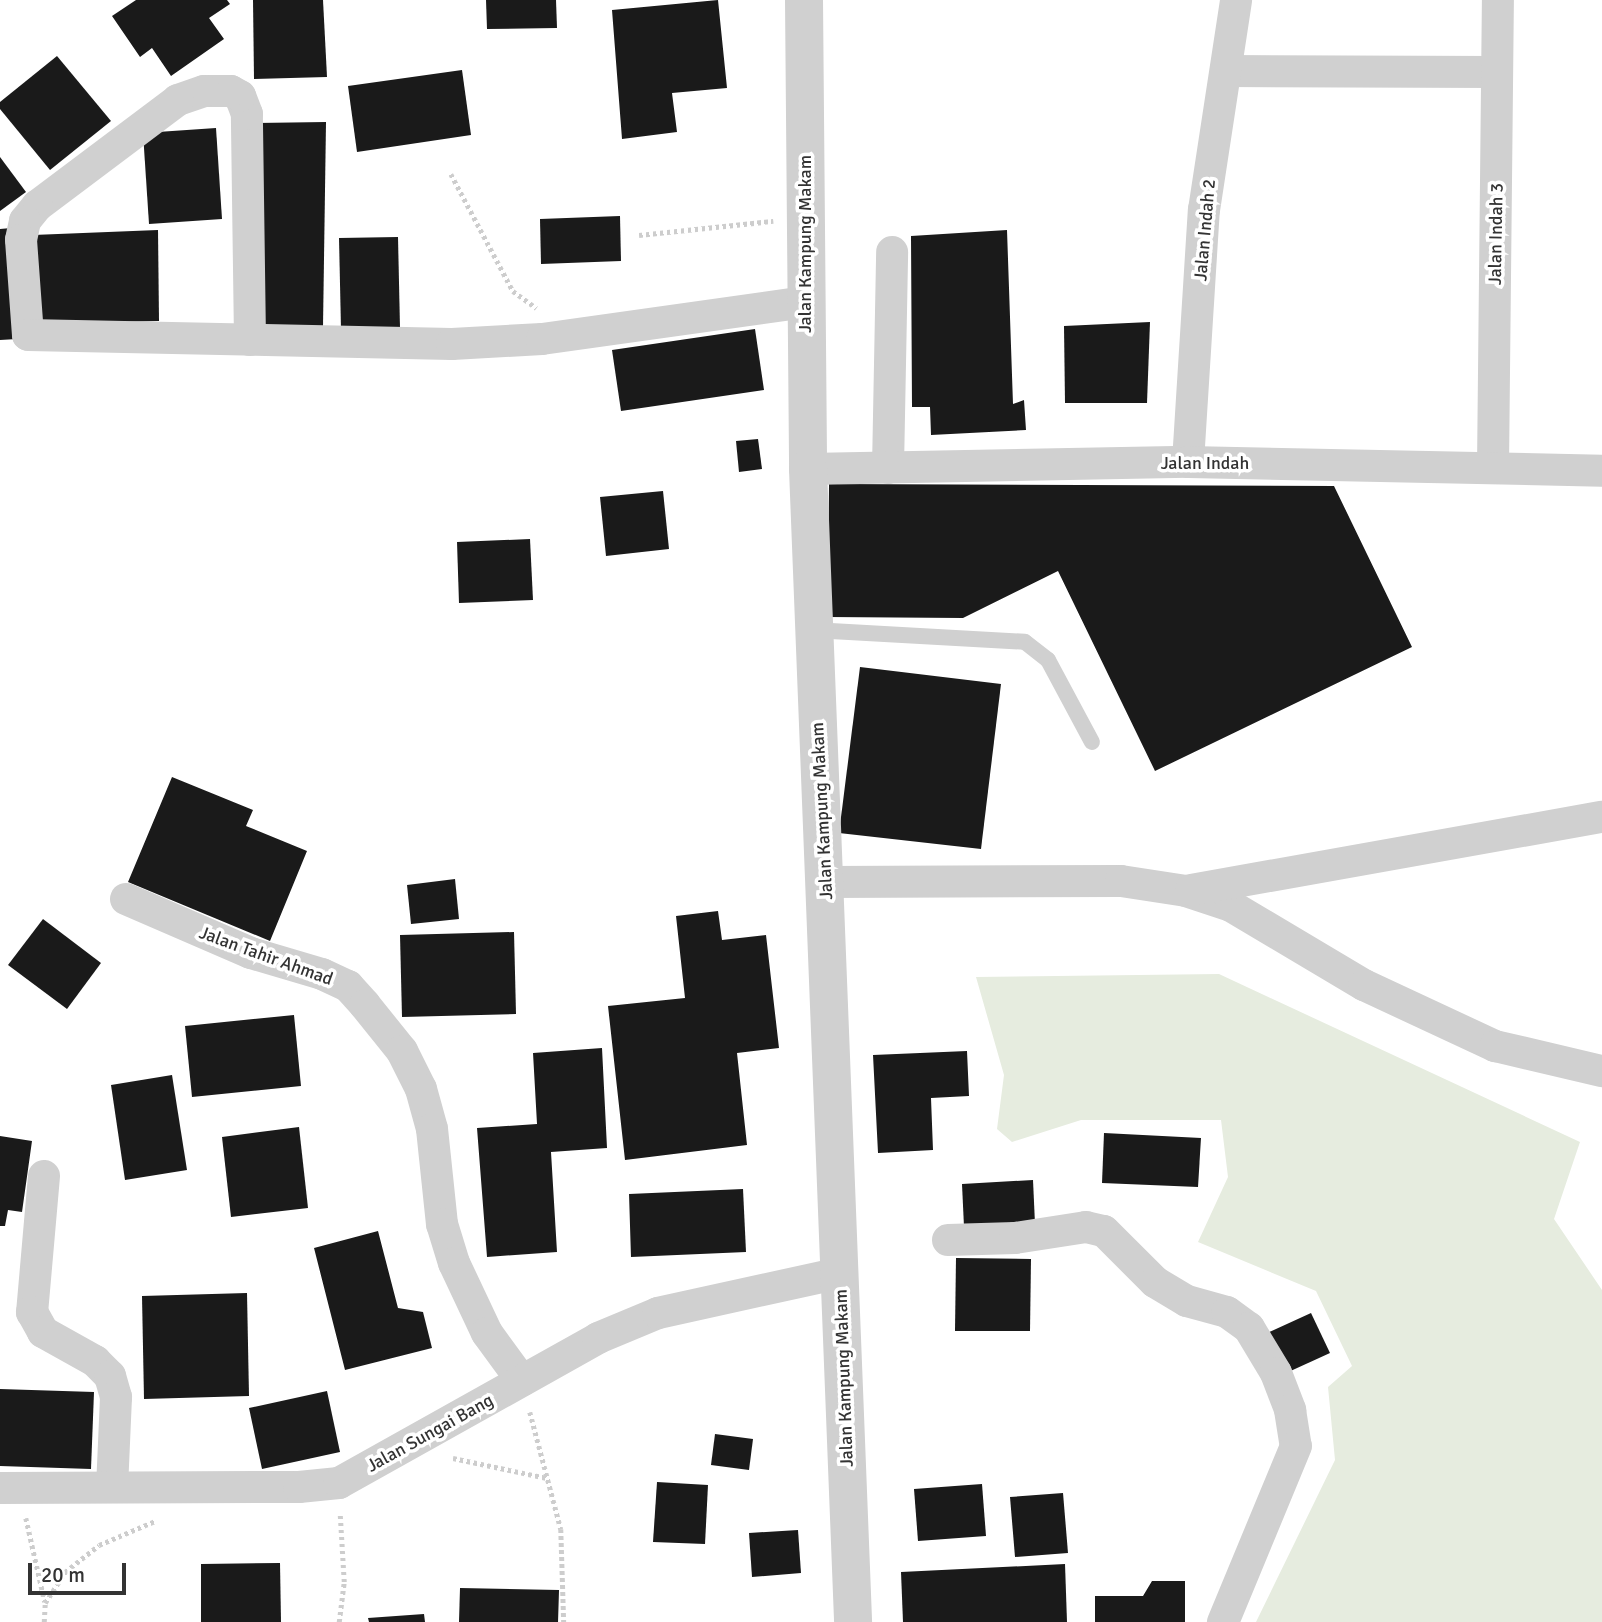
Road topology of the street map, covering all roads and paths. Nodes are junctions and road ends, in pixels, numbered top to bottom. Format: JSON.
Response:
{"nodes":[{"id":1,"x":804,"y":0,"type":"edge"},
{"id":2,"x":1237,"y":0,"type":"edge"},
{"id":3,"x":1498,"y":0,"type":"edge"},
{"id":4,"x":1226,"y":71,"type":"junction"},
{"id":5,"x":1497,"y":72,"type":"junction"},
{"id":6,"x":451,"y":174,"type":"dead end"},
{"id":7,"x":805,"y":218,"type":"junction"},
{"id":8,"x":639,"y":235,"type":"dead end"},
{"id":9,"x":892,"y":252,"type":"dead end"},
{"id":10,"x":806,"y":302,"type":"junction"},
{"id":11,"x":573,"y":335,"type":"junction"},
{"id":12,"x":250,"y":340,"type":"junction"},
{"id":13,"x":1188,"y":463,"type":"junction"},
{"id":14,"x":888,"y":468,"type":"junction"},
{"id":15,"x":1493,"y":468,"type":"junction"},
{"id":16,"x":808,"y":469,"type":"junction"},
{"id":17,"x":1602,"y":471,"type":"edge"},
{"id":18,"x":813,"y":630,"type":"junction"},
{"id":19,"x":1092,"y":743,"type":"dead end"},
{"id":20,"x":1602,"y":817,"type":"edge"},
{"id":21,"x":826,"y":882,"type":"junction"},
{"id":22,"x":1186,"y":891,"type":"junction"},
{"id":23,"x":127,"y":900,"type":"dead end"},
{"id":24,"x":1602,"y":1071,"type":"edge"},
{"id":25,"x":44,"y":1176,"type":"dead end"},
{"id":26,"x":948,"y":1240,"type":"dead end"},
{"id":27,"x":839,"y":1273,"type":"junction"},
{"id":28,"x":522,"y":1381,"type":"junction"},
{"id":29,"x":400,"y":1451,"type":"junction"},
{"id":30,"x":547,"y":1479,"type":"junction"},
{"id":31,"x":339,"y":1483,"type":"junction"},
{"id":32,"x":201,"y":1487,"type":"junction"},
{"id":33,"x":10,"y":1488,"type":"edge"},
{"id":34,"x":112,"y":1488,"type":"junction"},
{"id":35,"x":45,"y":1603,"type":"junction"},
{"id":36,"x":44,"y":1622,"type":"edge"},
{"id":37,"x":340,"y":1622,"type":"edge"},
{"id":38,"x":564,"y":1622,"type":"edge"},
{"id":39,"x":853,"y":1622,"type":"edge"},
{"id":40,"x":1223,"y":1622,"type":"edge"}],
"edges":[{"from":1,"to":7,"type":"street","name":"Jalan Kampung Makam"},
{"from":2,"to":4,"type":"street","name":"Jalan Indah 2"},
{"from":3,"to":5,"type":"street","name":"Jalan Indah 3"},
{"from":4,"to":5,"type":"street"},
{"from":4,"to":13,"type":"street","name":"Jalan Indah 2"},
{"from":5,"to":15,"type":"street","name":"Jalan Indah 3"},
{"from":6,"to":11,"type":"path"},
{"from":7,"to":8,"type":"path"},
{"from":7,"to":10,"type":"street","name":"Jalan Kampung Makam"},
{"from":9,"to":14,"type":"street"},
{"from":10,"to":11,"type":"street"},
{"from":10,"to":16,"type":"street","name":"Jalan Kampung Makam"},
{"from":11,"to":12,"type":"street"},
{"from":12,"to":12,"type":"street"},
{"from":13,"to":14,"type":"street","name":"Jalan Indah"},
{"from":13,"to":15,"type":"street","name":"Jalan Indah"},
{"from":14,"to":16,"type":"street","name":"Jalan Indah"},
{"from":15,"to":17,"type":"street","name":"Jalan Indah"},
{"from":16,"to":18,"type":"street","name":"Jalan Kampung Makam"},
{"from":18,"to":19,"type":"lane"},
{"from":18,"to":21,"type":"street","name":"Jalan Kampung Makam"},
{"from":20,"to":22,"type":"street"},
{"from":21,"to":22,"type":"street"},
{"from":21,"to":27,"type":"street","name":"Jalan Kampung Makam"},
{"from":22,"to":24,"type":"street"},
{"from":23,"to":28,"type":"street","name":"Jalan Tahir Ahmad"},
{"from":25,"to":34,"type":"street"},
{"from":26,"to":40,"type":"street"},
{"from":27,"to":28,"type":"street","name":"Jalan Sungai Bang"},
{"from":27,"to":39,"type":"street","name":"Jalan Kampung Makam"},
{"from":28,"to":29,"type":"street","name":"Jalan Sungai Bang"},
{"from":28,"to":30,"type":"path"},
{"from":29,"to":30,"type":"path"},
{"from":29,"to":31,"type":"street","name":"Jalan Sungai Bang"},
{"from":30,"to":38,"type":"path"},
{"from":31,"to":32,"type":"street","name":"Jalan Sungai Bang"},
{"from":31,"to":37,"type":"path"},
{"from":32,"to":34,"type":"street","name":"Jalan Sungai Bang"},
{"from":32,"to":35,"type":"path"},
{"from":33,"to":34,"type":"street","name":"Jalan Sungai Bang"},
{"from":33,"to":35,"type":"path"},
{"from":35,"to":36,"type":"path"}]}
